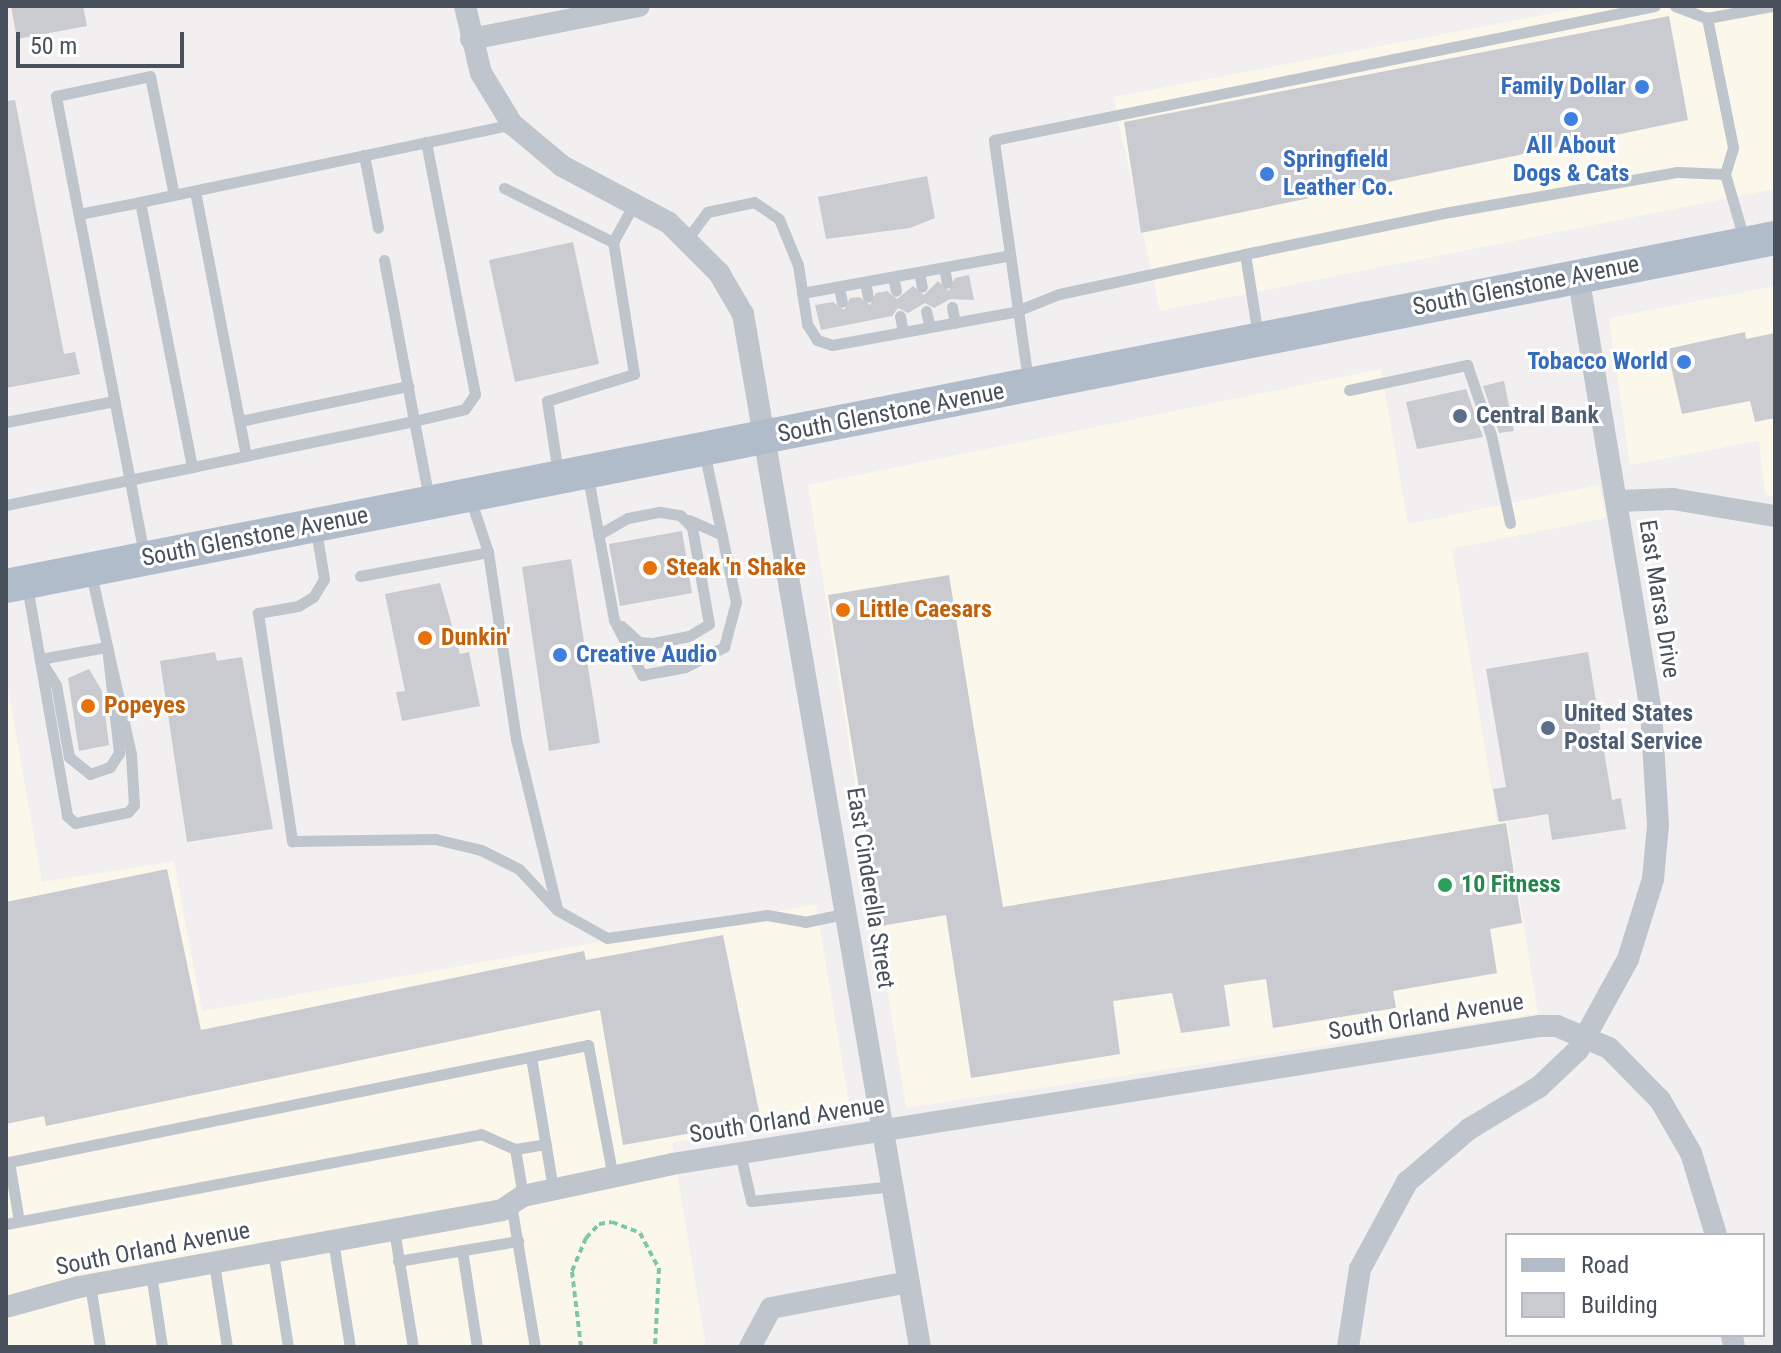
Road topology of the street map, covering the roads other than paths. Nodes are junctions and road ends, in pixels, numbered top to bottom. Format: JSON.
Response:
{"nodes":[{"id":1,"x":465,"y":6,"type":"edge"},
{"id":2,"x":639,"y":6,"type":"edge"},
{"id":3,"x":1655,"y":6,"type":"edge"},
{"id":4,"x":1675,"y":6,"type":"edge"},
{"id":5,"x":1772,"y":6,"type":"edge"},
{"id":6,"x":1707,"y":18,"type":"junction"},
{"id":7,"x":471,"y":39,"type":"junction"},
{"id":8,"x":512,"y":124,"type":"junction"},
{"id":9,"x":426,"y":142,"type":"junction"},
{"id":10,"x":364,"y":155,"type":"junction"},
{"id":11,"x":1725,"y":174,"type":"junction"},
{"id":12,"x":504,"y":188,"type":"dead end"},
{"id":13,"x":195,"y":191,"type":"junction"},
{"id":14,"x":174,"y":195,"type":"junction"},
{"id":15,"x":140,"y":202,"type":"junction"},
{"id":16,"x":635,"y":202,"type":"junction"},
{"id":17,"x":79,"y":214,"type":"junction"},
{"id":18,"x":378,"y":228,"type":"dead end"},
{"id":19,"x":687,"y":239,"type":"junction"},
{"id":20,"x":1760,"y":240,"type":"edge"},
{"id":21,"x":613,"y":242,"type":"junction"},
{"id":22,"x":1245,"y":254,"type":"junction"},
{"id":23,"x":1006,"y":256,"type":"junction"},
{"id":24,"x":384,"y":260,"type":"dead end"},
{"id":25,"x":944,"y":268,"type":"junction"},
{"id":26,"x":919,"y":272,"type":"junction"},
{"id":27,"x":1578,"y":275,"type":"junction"},
{"id":28,"x":893,"y":277,"type":"junction"},
{"id":29,"x":865,"y":282,"type":"junction"},
{"id":30,"x":947,"y":283,"type":"dead end"},
{"id":31,"x":839,"y":287,"type":"junction"},
{"id":32,"x":922,"y":287,"type":"dead end"},
{"id":33,"x":896,"y":291,"type":"dead end"},
{"id":34,"x":802,"y":293,"type":"junction"},
{"id":35,"x":868,"y":297,"type":"dead end"},
{"id":36,"x":842,"y":302,"type":"dead end"},
{"id":37,"x":952,"y":307,"type":"dead end"},
{"id":38,"x":926,"y":311,"type":"dead end"},
{"id":39,"x":1014,"y":312,"type":"junction"},
{"id":40,"x":900,"y":316,"type":"dead end"},
{"id":41,"x":873,"y":322,"type":"dead end"},
{"id":42,"x":955,"y":323,"type":"junction"},
{"id":43,"x":847,"y":327,"type":"dead end"},
{"id":44,"x":930,"y":327,"type":"junction"},
{"id":45,"x":903,"y":332,"type":"junction"},
{"id":46,"x":875,"y":337,"type":"junction"},
{"id":47,"x":1258,"y":339,"type":"junction"},
{"id":48,"x":850,"y":342,"type":"junction"},
{"id":49,"x":1029,"y":385,"type":"junction"},
{"id":50,"x":408,"y":386,"type":"junction"},
{"id":51,"x":1349,"y":390,"type":"dead end"},
{"id":52,"x":114,"y":401,"type":"junction"},
{"id":53,"x":240,"y":421,"type":"junction"},
{"id":54,"x":414,"y":421,"type":"junction"},
{"id":55,"x":6,"y":422,"type":"edge"},
{"id":56,"x":768,"y":437,"type":"junction"},
{"id":57,"x":704,"y":449,"type":"junction"},
{"id":58,"x":246,"y":456,"type":"junction"},
{"id":59,"x":192,"y":467,"type":"junction"},
{"id":60,"x":573,"y":475,"type":"junction"},
{"id":61,"x":130,"y":481,"type":"junction"},
{"id":62,"x":469,"y":495,"type":"junction"},
{"id":63,"x":1617,"y":501,"type":"junction"},
{"id":64,"x":430,"y":503,"type":"junction"},
{"id":65,"x":6,"y":505,"type":"edge"},
{"id":66,"x":1775,"y":516,"type":"edge"},
{"id":67,"x":689,"y":520,"type":"junction"},
{"id":68,"x":1510,"y":523,"type":"dead end"},
{"id":69,"x":316,"y":526,"type":"junction"},
{"id":70,"x":598,"y":535,"type":"junction"},
{"id":71,"x":722,"y":535,"type":"junction"},
{"id":72,"x":488,"y":552,"type":"junction"},
{"id":73,"x":145,"y":559,"type":"junction"},
{"id":74,"x":90,"y":569,"type":"junction"},
{"id":75,"x":360,"y":576,"type":"dead end"},
{"id":76,"x":16,"y":584,"type":"edge"},
{"id":77,"x":614,"y":620,"type":"junction"},
{"id":78,"x":107,"y":647,"type":"junction"},
{"id":79,"x":40,"y":659,"type":"junction"},
{"id":80,"x":557,"y":910,"type":"junction"},
{"id":81,"x":848,"y":913,"type":"junction"},
{"id":82,"x":1583,"y":1035,"type":"junction"},
{"id":83,"x":531,"y":1057,"type":"junction"},
{"id":84,"x":884,"y":1131,"type":"junction"},
{"id":85,"x":546,"y":1144,"type":"junction"},
{"id":86,"x":515,"y":1149,"type":"junction"},
{"id":87,"x":740,"y":1153,"type":"junction"},
{"id":88,"x":613,"y":1177,"type":"junction"},
{"id":89,"x":893,"y":1186,"type":"junction"},
{"id":90,"x":553,"y":1189,"type":"junction"},
{"id":91,"x":517,"y":1200,"type":"junction"},
{"id":92,"x":19,"y":1221,"type":"junction"},
{"id":93,"x":6,"y":1224,"type":"edge"},
{"id":94,"x":394,"y":1230,"type":"junction"},
{"id":95,"x":1715,"y":1233,"type":"edge"},
{"id":96,"x":333,"y":1241,"type":"junction"},
{"id":97,"x":518,"y":1241,"type":"junction"},
{"id":98,"x":462,"y":1250,"type":"junction"},
{"id":99,"x":273,"y":1252,"type":"junction"},
{"id":100,"x":398,"y":1261,"type":"junction"},
{"id":101,"x":214,"y":1263,"type":"junction"},
{"id":102,"x":151,"y":1274,"type":"junction"},
{"id":103,"x":909,"y":1282,"type":"junction"},
{"id":104,"x":90,"y":1285,"type":"junction"},
{"id":105,"x":6,"y":1307,"type":"edge"},
{"id":106,"x":100,"y":1347,"type":"edge"},
{"id":107,"x":162,"y":1347,"type":"edge"},
{"id":108,"x":227,"y":1347,"type":"edge"},
{"id":109,"x":288,"y":1347,"type":"edge"},
{"id":110,"x":350,"y":1347,"type":"edge"},
{"id":111,"x":413,"y":1347,"type":"edge"},
{"id":112,"x":477,"y":1347,"type":"edge"},
{"id":113,"x":535,"y":1347,"type":"edge"},
{"id":114,"x":750,"y":1347,"type":"edge"},
{"id":115,"x":920,"y":1347,"type":"edge"},
{"id":116,"x":1348,"y":1347,"type":"edge"}],
"edges":[{"from":1,"to":7,"type":"street","name":"East Cinderella Street"},
{"from":2,"to":7,"type":"street"},
{"from":3,"to":23,"type":"lane"},
{"from":4,"to":6,"type":"lane"},
{"from":5,"to":6,"type":"lane"},
{"from":6,"to":11,"type":"lane"},
{"from":7,"to":8,"type":"street","name":"East Cinderella Street"},
{"from":8,"to":9,"type":"lane"},
{"from":8,"to":16,"type":"street","name":"East Cinderella Street"},
{"from":9,"to":10,"type":"lane"},
{"from":9,"to":54,"type":"lane"},
{"from":10,"to":13,"type":"lane"},
{"from":10,"to":18,"type":"lane"},
{"from":11,"to":20,"type":"lane"},
{"from":11,"to":22,"type":"lane"},
{"from":12,"to":21,"type":"lane"},
{"from":13,"to":14,"type":"lane"},
{"from":13,"to":53,"type":"lane"},
{"from":14,"to":15,"type":"lane"},
{"from":14,"to":17,"type":"lane"},
{"from":15,"to":17,"type":"lane"},
{"from":15,"to":59,"type":"lane"},
{"from":16,"to":19,"type":"street","name":"East Cinderella Street"},
{"from":16,"to":21,"type":"lane"},
{"from":17,"to":52,"type":"lane"},
{"from":19,"to":34,"type":"lane"},
{"from":19,"to":56,"type":"street","name":"East Cinderella Street"},
{"from":20,"to":27,"type":"main road","name":"South Glenstone Avenue"},
{"from":21,"to":60,"type":"lane"},
{"from":22,"to":39,"type":"lane"},
{"from":22,"to":47,"type":"lane"},
{"from":23,"to":25,"type":"lane"},
{"from":23,"to":39,"type":"lane"},
{"from":24,"to":50,"type":"lane"},
{"from":25,"to":26,"type":"lane"},
{"from":25,"to":30,"type":"lane"},
{"from":26,"to":28,"type":"lane"},
{"from":26,"to":32,"type":"lane"},
{"from":27,"to":47,"type":"main road","name":"South Glenstone Avenue"},
{"from":27,"to":63,"type":"street","name":"East Marsa Drive"},
{"from":28,"to":29,"type":"lane"},
{"from":28,"to":33,"type":"lane"},
{"from":29,"to":31,"type":"lane"},
{"from":29,"to":35,"type":"lane"},
{"from":31,"to":34,"type":"lane"},
{"from":31,"to":36,"type":"lane"},
{"from":34,"to":48,"type":"lane"},
{"from":37,"to":42,"type":"lane"},
{"from":38,"to":44,"type":"lane"},
{"from":39,"to":42,"type":"lane"},
{"from":39,"to":49,"type":"lane"},
{"from":40,"to":45,"type":"lane"},
{"from":41,"to":46,"type":"lane"},
{"from":42,"to":44,"type":"lane"},
{"from":43,"to":48,"type":"lane"},
{"from":44,"to":45,"type":"lane"},
{"from":45,"to":46,"type":"lane"},
{"from":46,"to":48,"type":"lane"},
{"from":47,"to":49,"type":"main road","name":"South Glenstone Avenue"},
{"from":49,"to":56,"type":"main road","name":"South Glenstone Avenue"},
{"from":50,"to":53,"type":"lane"},
{"from":50,"to":54,"type":"lane"},
{"from":51,"to":68,"type":"lane"},
{"from":52,"to":55,"type":"lane"},
{"from":52,"to":61,"type":"lane"},
{"from":53,"to":58,"type":"lane"},
{"from":54,"to":58,"type":"lane"},
{"from":54,"to":64,"type":"lane"},
{"from":56,"to":57,"type":"main road","name":"South Glenstone Avenue"},
{"from":56,"to":81,"type":"street","name":"East Cinderella Street"},
{"from":57,"to":60,"type":"main road","name":"South Glenstone Avenue"},
{"from":57,"to":71,"type":"lane"},
{"from":58,"to":59,"type":"lane"},
{"from":59,"to":61,"type":"lane"},
{"from":60,"to":62,"type":"main road","name":"South Glenstone Avenue"},
{"from":60,"to":70,"type":"lane"},
{"from":61,"to":65,"type":"lane"},
{"from":61,"to":73,"type":"lane"},
{"from":62,"to":64,"type":"main road","name":"South Glenstone Avenue"},
{"from":62,"to":72,"type":"lane"},
{"from":63,"to":66,"type":"street"},
{"from":63,"to":82,"type":"street","name":"East Marsa Drive"},
{"from":64,"to":69,"type":"main road","name":"South Glenstone Avenue"},
{"from":67,"to":70,"type":"lane"},
{"from":67,"to":71,"type":"lane"},
{"from":67,"to":77,"type":"lane"},
{"from":69,"to":73,"type":"main road","name":"South Glenstone Avenue"},
{"from":69,"to":80,"type":"lane"},
{"from":70,"to":77,"type":"lane"},
{"from":71,"to":77,"type":"lane"},
{"from":72,"to":75,"type":"lane"},
{"from":72,"to":80,"type":"lane"},
{"from":73,"to":74,"type":"main road","name":"South Glenstone Avenue"},
{"from":74,"to":76,"type":"main road","name":"South Glenstone Avenue"},
{"from":74,"to":78,"type":"lane"},
{"from":76,"to":79,"type":"lane"},
{"from":78,"to":79,"type":"lane"},
{"from":78,"to":79,"type":"lane"},
{"from":78,"to":79,"type":"lane"},
{"from":80,"to":81,"type":"lane"},
{"from":81,"to":84,"type":"street","name":"East Cinderella Street"},
{"from":82,"to":84,"type":"street","name":"South Orland Avenue"},
{"from":82,"to":95,"type":"street","name":"South Orland Avenue"},
{"from":82,"to":116,"type":"street","name":"East Marsa Drive"},
{"from":83,"to":85,"type":"lane"},
{"from":83,"to":88,"type":"lane"},
{"from":83,"to":92,"type":"lane"},
{"from":84,"to":87,"type":"street","name":"South Orland Avenue"},
{"from":84,"to":89,"type":"street","name":"East Cinderella Street"},
{"from":85,"to":86,"type":"lane"},
{"from":85,"to":90,"type":"lane"},
{"from":86,"to":91,"type":"lane"},
{"from":86,"to":92,"type":"lane"},
{"from":87,"to":88,"type":"street","name":"South Orland Avenue"},
{"from":87,"to":89,"type":"lane"},
{"from":88,"to":90,"type":"street","name":"South Orland Avenue"},
{"from":89,"to":103,"type":"street","name":"East Cinderella Street"},
{"from":90,"to":91,"type":"street","name":"South Orland Avenue"},
{"from":91,"to":94,"type":"street","name":"South Orland Avenue"},
{"from":91,"to":97,"type":"lane"},
{"from":92,"to":93,"type":"lane"},
{"from":94,"to":96,"type":"street","name":"South Orland Avenue"},
{"from":94,"to":100,"type":"lane"},
{"from":96,"to":99,"type":"street","name":"South Orland Avenue"},
{"from":96,"to":110,"type":"lane"},
{"from":97,"to":98,"type":"lane"},
{"from":97,"to":113,"type":"lane"},
{"from":98,"to":100,"type":"lane"},
{"from":98,"to":112,"type":"lane"},
{"from":99,"to":101,"type":"street","name":"South Orland Avenue"},
{"from":99,"to":109,"type":"lane"},
{"from":100,"to":111,"type":"lane"},
{"from":101,"to":102,"type":"street","name":"South Orland Avenue"},
{"from":101,"to":108,"type":"lane"},
{"from":102,"to":104,"type":"street","name":"South Orland Avenue"},
{"from":102,"to":107,"type":"lane"},
{"from":103,"to":114,"type":"street"},
{"from":103,"to":115,"type":"street","name":"East Cinderella Street"},
{"from":104,"to":105,"type":"street","name":"South Orland Avenue"},
{"from":104,"to":106,"type":"lane"}]}
